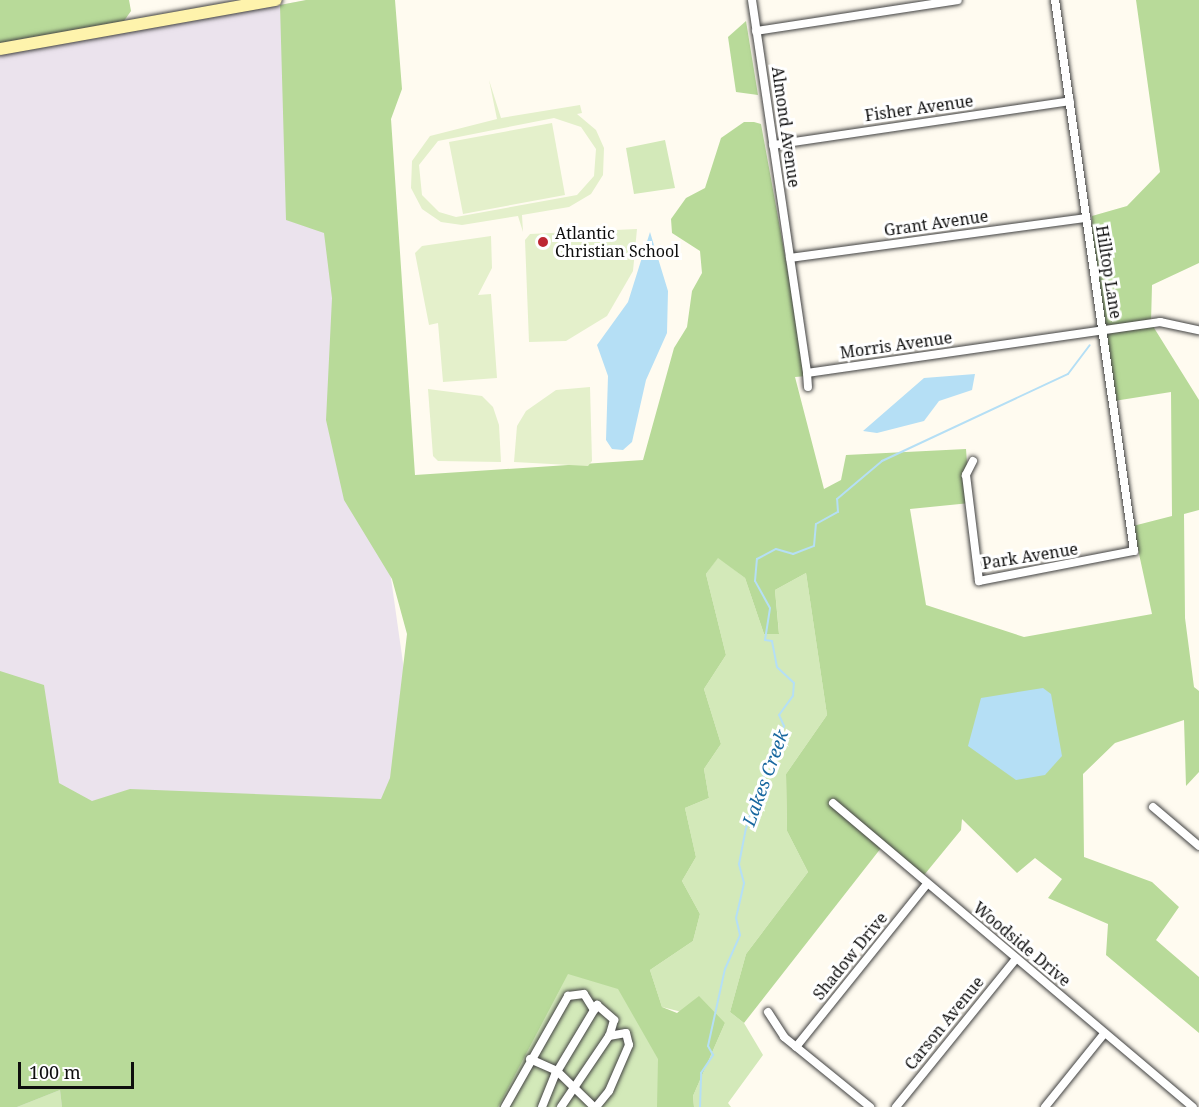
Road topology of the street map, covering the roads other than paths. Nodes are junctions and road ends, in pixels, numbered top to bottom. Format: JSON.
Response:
{"nodes":[{"id":1,"x":276,"y":0,"type":"edge"},
{"id":2,"x":752,"y":0,"type":"edge"},
{"id":3,"x":958,"y":0,"type":"edge"},
{"id":4,"x":1054,"y":0,"type":"edge"},
{"id":5,"x":756,"y":31,"type":"junction"},
{"id":6,"x":0,"y":48,"type":"edge"},
{"id":7,"x":1070,"y":101,"type":"junction"},
{"id":8,"x":773,"y":145,"type":"junction"},
{"id":9,"x":1086,"y":218,"type":"junction"},
{"id":10,"x":790,"y":258,"type":"junction"},
{"id":11,"x":1103,"y":330,"type":"junction"},
{"id":12,"x":1199,"y":330,"type":"edge"},
{"id":13,"x":807,"y":373,"type":"junction"},
{"id":14,"x":808,"y":387,"type":"dead end"},
{"id":15,"x":973,"y":461,"type":"dead end"},
{"id":16,"x":1135,"y":549,"type":"joint"},
{"id":17,"x":832,"y":803,"type":"dead end"},
{"id":18,"x":1153,"y":807,"type":"dead end"},
{"id":19,"x":1199,"y":846,"type":"edge"},
{"id":20,"x":927,"y":884,"type":"junction"},
{"id":21,"x":1016,"y":959,"type":"junction"},
{"id":22,"x":594,"y":1010,"type":"junction"},
{"id":23,"x":768,"y":1012,"type":"dead end"},
{"id":24,"x":1104,"y":1034,"type":"junction"},
{"id":25,"x":609,"y":1036,"type":"junction"},
{"id":26,"x":796,"y":1047,"type":"junction"},
{"id":27,"x":530,"y":1059,"type":"junction"},
{"id":28,"x":557,"y":1071,"type":"junction"},
{"id":29,"x":576,"y":1088,"type":"junction"},
{"id":30,"x":506,"y":1107,"type":"edge"},
{"id":31,"x":542,"y":1107,"type":"edge"},
{"id":32,"x":561,"y":1107,"type":"edge"},
{"id":33,"x":595,"y":1107,"type":"edge"},
{"id":34,"x":870,"y":1107,"type":"edge"},
{"id":35,"x":896,"y":1107,"type":"edge"},
{"id":36,"x":1045,"y":1107,"type":"edge"},
{"id":37,"x":1192,"y":1107,"type":"edge"}],
"edges":[{"from":1,"to":6,"type":"street"},
{"from":2,"to":5,"type":"street","name":"Almond Avenue"},
{"from":3,"to":5,"type":"street"},
{"from":4,"to":7,"type":"street","name":"Hilltop Lane"},
{"from":5,"to":8,"type":"street","name":"Almond Avenue"},
{"from":7,"to":8,"type":"street","name":"Fisher Avenue"},
{"from":7,"to":9,"type":"street","name":"Hilltop Lane"},
{"from":8,"to":10,"type":"street","name":"Almond Avenue"},
{"from":9,"to":10,"type":"street","name":"Grant Avenue"},
{"from":9,"to":11,"type":"street","name":"Hilltop Lane"},
{"from":10,"to":13,"type":"street"},
{"from":11,"to":12,"type":"street","name":"Morris Avenue"},
{"from":11,"to":13,"type":"street","name":"Morris Avenue"},
{"from":11,"to":16,"type":"street","name":"Hilltop Lane"},
{"from":13,"to":14,"type":"street"},
{"from":15,"to":16,"type":"street","name":"Park Avenue"},
{"from":17,"to":20,"type":"street","name":"Woodside Drive"},
{"from":18,"to":19,"type":"street"},
{"from":20,"to":21,"type":"street","name":"Woodside Drive"},
{"from":20,"to":26,"type":"street","name":"Shadow Drive"},
{"from":21,"to":24,"type":"street","name":"Woodside Drive"},
{"from":21,"to":35,"type":"street","name":"Carson Avenue"},
{"from":22,"to":25,"type":"street"},
{"from":22,"to":27,"type":"street"},
{"from":22,"to":28,"type":"street"},
{"from":23,"to":26,"type":"street"},
{"from":24,"to":36,"type":"street"},
{"from":24,"to":37,"type":"street","name":"Woodside Drive"},
{"from":25,"to":29,"type":"street"},
{"from":25,"to":33,"type":"street"},
{"from":26,"to":34,"type":"street"},
{"from":27,"to":28,"type":"street"},
{"from":27,"to":30,"type":"street"},
{"from":28,"to":29,"type":"street"},
{"from":28,"to":31,"type":"street"},
{"from":29,"to":32,"type":"street"},
{"from":29,"to":33,"type":"street"}]}
